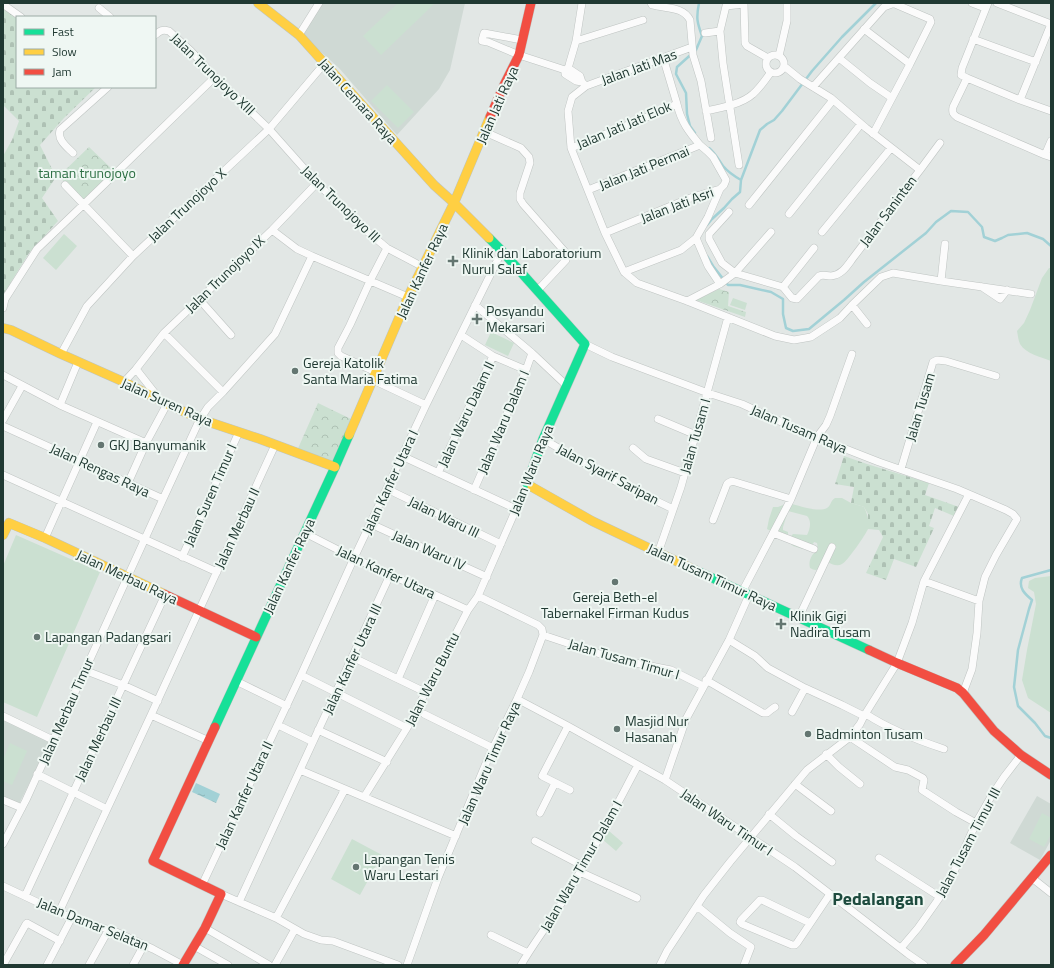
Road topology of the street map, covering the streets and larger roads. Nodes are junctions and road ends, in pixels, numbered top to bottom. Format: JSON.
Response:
{"nodes":[{"id":1,"x":258,"y":3,"type":"edge"},
{"id":2,"x":319,"y":3,"type":"edge"},
{"id":3,"x":531,"y":3,"type":"edge"},
{"id":4,"x":582,"y":3,"type":"edge"},
{"id":5,"x":651,"y":3,"type":"edge"},
{"id":6,"x":744,"y":3,"type":"edge"},
{"id":7,"x":787,"y":3,"type":"edge"},
{"id":8,"x":972,"y":3,"type":"edge"},
{"id":9,"x":997,"y":3,"type":"edge"},
{"id":10,"x":4,"y":5,"type":"edge"},
{"id":11,"x":986,"y":6,"type":"edge"},
{"id":12,"x":99,"y":8,"type":"dead end"},
{"id":13,"x":20,"y":16,"type":"edge"},
{"id":14,"x":109,"y":16,"type":"edge"},
{"id":15,"x":643,"y":20,"type":"dead end"},
{"id":16,"x":1051,"y":24,"type":"edge"},
{"id":17,"x":864,"y":29,"type":"junction"},
{"id":18,"x":720,"y":31,"type":"junction"},
{"id":19,"x":705,"y":33,"type":"dead end"},
{"id":20,"x":156,"y":34,"type":"edge"},
{"id":21,"x":299,"y":35,"type":"junction"},
{"id":22,"x":973,"y":39,"type":"junction"},
{"id":23,"x":522,"y":40,"type":"junction"},
{"id":24,"x":576,"y":41,"type":"junction"},
{"id":25,"x":693,"y":50,"type":"junction"},
{"id":26,"x":519,"y":55,"type":"junction"},
{"id":27,"x":773,"y":56,"type":"junction"},
{"id":28,"x":664,"y":57,"type":"junction"},
{"id":29,"x":838,"y":58,"type":"junction"},
{"id":30,"x":1036,"y":62,"type":"junction"},
{"id":31,"x":324,"y":64,"type":"junction"},
{"id":32,"x":910,"y":64,"type":"junction"},
{"id":33,"x":783,"y":68,"type":"junction"},
{"id":34,"x":567,"y":69,"type":"junction"},
{"id":35,"x":770,"y":71,"type":"junction"},
{"id":36,"x":215,"y":77,"type":"junction"},
{"id":37,"x":967,"y":78,"type":"junction"},
{"id":38,"x":584,"y":84,"type":"junction"},
{"id":39,"x":812,"y":86,"type":"junction"},
{"id":40,"x":107,"y":88,"type":"edge"},
{"id":41,"x":892,"y":98,"type":"junction"},
{"id":42,"x":833,"y":100,"type":"junction"},
{"id":43,"x":1020,"y":100,"type":"junction"},
{"id":44,"x":678,"y":104,"type":"junction"},
{"id":45,"x":730,"y":105,"type":"junction"},
{"id":46,"x":706,"y":111,"type":"junction"},
{"id":47,"x":1051,"y":112,"type":"edge"},
{"id":48,"x":861,"y":124,"type":"junction"},
{"id":49,"x":269,"y":128,"type":"junction"},
{"id":50,"x":485,"y":132,"type":"junction"},
{"id":51,"x":873,"y":134,"type":"junction"},
{"id":52,"x":711,"y":138,"type":"dead end"},
{"id":53,"x":1051,"y":141,"type":"edge"},
{"id":54,"x":940,"y":143,"type":"dead end"},
{"id":55,"x":700,"y":145,"type":"junction"},
{"id":56,"x":571,"y":148,"type":"junction"},
{"id":57,"x":891,"y":148,"type":"junction"},
{"id":58,"x":73,"y":153,"type":"dead end"},
{"id":59,"x":1048,"y":156,"type":"edge"},
{"id":60,"x":739,"y":165,"type":"dead end"},
{"id":61,"x":920,"y":170,"type":"junction"},
{"id":62,"x":318,"y":183,"type":"junction"},
{"id":63,"x":65,"y":185,"type":"dead end"},
{"id":64,"x":720,"y":189,"type":"junction"},
{"id":65,"x":588,"y":190,"type":"junction"},
{"id":66,"x":454,"y":203,"type":"junction"},
{"id":67,"x":83,"y":205,"type":"junction"},
{"id":68,"x":749,"y":205,"type":"dead end"},
{"id":69,"x":729,"y":212,"type":"dead end"},
{"id":70,"x":789,"y":214,"type":"dead end"},
{"id":71,"x":272,"y":230,"type":"junction"},
{"id":72,"x":771,"y":232,"type":"dead end"},
{"id":73,"x":822,"y":232,"type":"dead end"},
{"id":74,"x":604,"y":233,"type":"junction"},
{"id":75,"x":696,"y":238,"type":"junction"},
{"id":76,"x":945,"y":244,"type":"dead end"},
{"id":77,"x":387,"y":248,"type":"junction"},
{"id":78,"x":814,"y":248,"type":"dead end"},
{"id":79,"x":502,"y":251,"type":"junction"},
{"id":80,"x":133,"y":256,"type":"junction"},
{"id":81,"x":312,"y":256,"type":"junction"},
{"id":82,"x":423,"y":267,"type":"junction"},
{"id":83,"x":624,"y":272,"type":"junction"},
{"id":84,"x":734,"y":274,"type":"junction"},
{"id":85,"x":370,"y":281,"type":"junction"},
{"id":86,"x":941,"y":281,"type":"junction"},
{"id":87,"x":721,"y":283,"type":"junction"},
{"id":88,"x":982,"y":286,"type":"junction"},
{"id":89,"x":783,"y":287,"type":"junction"},
{"id":90,"x":1008,"y":290,"type":"junction"},
{"id":91,"x":537,"y":291,"type":"junction"},
{"id":92,"x":1031,"y":294,"type":"dead end"},
{"id":93,"x":408,"y":297,"type":"junction"},
{"id":94,"x":199,"y":299,"type":"junction"},
{"id":95,"x":687,"y":301,"type":"junction"},
{"id":96,"x":475,"y":305,"type":"junction"},
{"id":97,"x":852,"y":305,"type":"junction"},
{"id":98,"x":3,"y":308,"type":"edge"},
{"id":99,"x":728,"y":317,"type":"junction"},
{"id":100,"x":867,"y":324,"type":"dead end"},
{"id":101,"x":3,"y":328,"type":"edge"},
{"id":102,"x":164,"y":333,"type":"junction"},
{"id":103,"x":231,"y":335,"type":"dead end"},
{"id":104,"x":461,"y":335,"type":"junction"},
{"id":105,"x":584,"y":344,"type":"junction"},
{"id":106,"x":532,"y":353,"type":"junction"},
{"id":107,"x":61,"y":354,"type":"junction"},
{"id":108,"x":852,"y":354,"type":"dead end"},
{"id":109,"x":494,"y":356,"type":"junction"},
{"id":110,"x":78,"y":362,"type":"junction"},
{"id":111,"x":136,"y":369,"type":"junction"},
{"id":112,"x":526,"y":370,"type":"junction"},
{"id":113,"x":3,"y":375,"type":"edge"},
{"id":114,"x":374,"y":376,"type":"junction"},
{"id":115,"x":996,"y":376,"type":"dead end"},
{"id":116,"x":124,"y":382,"type":"junction"},
{"id":117,"x":566,"y":385,"type":"junction"},
{"id":118,"x":22,"y":386,"type":"junction"},
{"id":119,"x":223,"y":392,"type":"junction"},
{"id":120,"x":708,"y":393,"type":"junction"},
{"id":121,"x":158,"y":400,"type":"junction"},
{"id":122,"x":167,"y":404,"type":"junction"},
{"id":123,"x":60,"y":405,"type":"junction"},
{"id":124,"x":426,"y":405,"type":"junction"},
{"id":125,"x":200,"y":419,"type":"junction"},
{"id":126,"x":658,"y":419,"type":"dead end"},
{"id":127,"x":3,"y":420,"type":"edge"},
{"id":128,"x":97,"y":422,"type":"junction"},
{"id":129,"x":3,"y":426,"type":"edge"},
{"id":130,"x":238,"y":432,"type":"junction"},
{"id":131,"x":696,"y":435,"type":"junction"},
{"id":132,"x":817,"y":437,"type":"junction"},
{"id":133,"x":543,"y":439,"type":"junction"},
{"id":134,"x":146,"y":443,"type":"junction"},
{"id":135,"x":275,"y":445,"type":"junction"},
{"id":136,"x":633,"y":448,"type":"dead end"},
{"id":137,"x":402,"y":456,"type":"junction"},
{"id":138,"x":79,"y":461,"type":"junction"},
{"id":139,"x":335,"y":467,"type":"junction"},
{"id":140,"x":901,"y":469,"type":"junction"},
{"id":141,"x":438,"y":473,"type":"junction"},
{"id":142,"x":685,"y":473,"type":"junction"},
{"id":143,"x":3,"y":475,"type":"edge"},
{"id":144,"x":128,"y":483,"type":"junction"},
{"id":145,"x":527,"y":484,"type":"junction"},
{"id":146,"x":387,"y":489,"type":"junction"},
{"id":147,"x":474,"y":490,"type":"junction"},
{"id":148,"x":969,"y":494,"type":"junction"},
{"id":149,"x":163,"y":499,"type":"junction"},
{"id":150,"x":791,"y":499,"type":"junction"},
{"id":151,"x":62,"y":501,"type":"junction"},
{"id":152,"x":516,"y":509,"type":"junction"},
{"id":153,"x":673,"y":509,"type":"junction"},
{"id":154,"x":713,"y":520,"type":"dead end"},
{"id":155,"x":6,"y":521,"type":"edge"},
{"id":156,"x":371,"y":524,"type":"junction"},
{"id":157,"x":305,"y":533,"type":"junction"},
{"id":158,"x":773,"y":533,"type":"junction"},
{"id":159,"x":3,"y":535,"type":"edge"},
{"id":160,"x":45,"y":538,"type":"junction"},
{"id":161,"x":144,"y":539,"type":"junction"},
{"id":162,"x":501,"y":544,"type":"junction"},
{"id":163,"x":832,"y":547,"type":"dead end"},
{"id":164,"x":814,"y":549,"type":"dead end"},
{"id":165,"x":658,"y":554,"type":"junction"},
{"id":166,"x":182,"y":557,"type":"junction"},
{"id":167,"x":354,"y":558,"type":"junction"},
{"id":168,"x":217,"y":572,"type":"junction"},
{"id":169,"x":390,"y":575,"type":"junction"},
{"id":170,"x":487,"y":577,"type":"junction"},
{"id":171,"x":127,"y":578,"type":"junction"},
{"id":172,"x":924,"y":581,"type":"junction"},
{"id":173,"x":746,"y":594,"type":"junction"},
{"id":174,"x":165,"y":595,"type":"junction"},
{"id":175,"x":435,"y":595,"type":"junction"},
{"id":176,"x":478,"y":596,"type":"junction"},
{"id":177,"x":979,"y":601,"type":"junction"},
{"id":178,"x":468,"y":610,"type":"junction"},
{"id":179,"x":199,"y":611,"type":"junction"},
{"id":180,"x":799,"y":617,"type":"junction"},
{"id":181,"x":543,"y":635,"type":"junction"},
{"id":182,"x":256,"y":637,"type":"junction"},
{"id":183,"x":729,"y":640,"type":"junction"},
{"id":184,"x":352,"y":657,"type":"junction"},
{"id":185,"x":897,"y":662,"type":"junction"},
{"id":186,"x":84,"y":670,"type":"junction"},
{"id":187,"x":301,"y":674,"type":"junction"},
{"id":188,"x":398,"y":679,"type":"junction"},
{"id":189,"x":236,"y":681,"type":"junction"},
{"id":190,"x":705,"y":683,"type":"junction"},
{"id":191,"x":123,"y":685,"type":"junction"},
{"id":192,"x":805,"y":688,"type":"junction"},
{"id":193,"x":336,"y":692,"type":"junction"},
{"id":194,"x":425,"y":692,"type":"junction"},
{"id":195,"x":963,"y":693,"type":"junction"},
{"id":196,"x":517,"y":699,"type":"junction"},
{"id":197,"x":158,"y":701,"type":"junction"},
{"id":198,"x":287,"y":706,"type":"junction"},
{"id":199,"x":775,"y":707,"type":"dead end"},
{"id":200,"x":792,"y":712,"type":"dead end"},
{"id":201,"x":424,"y":714,"type":"dead end"},
{"id":202,"x":151,"y":715,"type":"junction"},
{"id":203,"x":865,"y":715,"type":"junction"},
{"id":204,"x":3,"y":716,"type":"edge"},
{"id":205,"x":278,"y":725,"type":"junction"},
{"id":206,"x":568,"y":726,"type":"junction"},
{"id":207,"x":407,"y":728,"type":"junction"},
{"id":208,"x":318,"y":730,"type":"junction"},
{"id":209,"x":850,"y":737,"type":"junction"},
{"id":210,"x":53,"y":740,"type":"junction"},
{"id":211,"x":209,"y":741,"type":"junction"},
{"id":212,"x":313,"y":742,"type":"junction"},
{"id":213,"x":493,"y":748,"type":"junction"},
{"id":214,"x":944,"y":749,"type":"dead end"},
{"id":215,"x":826,"y":754,"type":"junction"},
{"id":216,"x":1021,"y":755,"type":"junction"},
{"id":217,"x":386,"y":762,"type":"junction"},
{"id":218,"x":638,"y":765,"type":"junction"},
{"id":219,"x":300,"y":770,"type":"junction"},
{"id":220,"x":37,"y":774,"type":"junction"},
{"id":221,"x":1051,"y":775,"type":"edge"},
{"id":222,"x":665,"y":780,"type":"junction"},
{"id":223,"x":555,"y":783,"type":"junction"},
{"id":224,"x":795,"y":784,"type":"junction"},
{"id":225,"x":860,"y":784,"type":"dead end"},
{"id":226,"x":345,"y":789,"type":"junction"},
{"id":227,"x":570,"y":790,"type":"dead end"},
{"id":228,"x":73,"y":792,"type":"junction"},
{"id":229,"x":364,"y":797,"type":"junction"},
{"id":230,"x":3,"y":800,"type":"edge"},
{"id":231,"x":22,"y":808,"type":"junction"},
{"id":232,"x":107,"y":809,"type":"junction"},
{"id":233,"x":831,"y":811,"type":"dead end"},
{"id":234,"x":540,"y":813,"type":"dead end"},
{"id":235,"x":769,"y":814,"type":"junction"},
{"id":236,"x":976,"y":823,"type":"junction"},
{"id":237,"x":456,"y":836,"type":"junction"},
{"id":238,"x":751,"y":837,"type":"junction"},
{"id":239,"x":535,"y":841,"type":"dead end"},
{"id":240,"x":3,"y":843,"type":"edge"},
{"id":241,"x":1051,"y":855,"type":"edge"},
{"id":242,"x":878,"y":858,"type":"dead end"},
{"id":243,"x":832,"y":862,"type":"dead end"},
{"id":244,"x":582,"y":869,"type":"junction"},
{"id":245,"x":1032,"y":878,"type":"junction"},
{"id":246,"x":202,"y":885,"type":"junction"},
{"id":247,"x":3,"y":886,"type":"edge"},
{"id":248,"x":1051,"y":893,"type":"edge"},
{"id":249,"x":221,"y":894,"type":"junction"},
{"id":250,"x":830,"y":894,"type":"junction"},
{"id":251,"x":25,"y":896,"type":"junction"},
{"id":252,"x":940,"y":897,"type":"junction"},
{"id":253,"x":637,"y":898,"type":"dead end"},
{"id":254,"x":239,"y":902,"type":"junction"},
{"id":255,"x":697,"y":906,"type":"junction"},
{"id":256,"x":59,"y":912,"type":"junction"},
{"id":257,"x":72,"y":918,"type":"junction"},
{"id":258,"x":276,"y":918,"type":"junction"},
{"id":259,"x":810,"y":924,"type":"junction"},
{"id":260,"x":204,"y":928,"type":"junction"},
{"id":261,"x":109,"y":929,"type":"junction"},
{"id":262,"x":295,"y":929,"type":"junction"},
{"id":263,"x":491,"y":935,"type":"dead end"},
{"id":264,"x":60,"y":941,"type":"junction"},
{"id":265,"x":144,"y":945,"type":"junction"},
{"id":266,"x":194,"y":946,"type":"junction"},
{"id":267,"x":901,"y":948,"type":"junction"},
{"id":268,"x":528,"y":953,"type":"junction"},
{"id":269,"x":3,"y":965,"type":"edge"},
{"id":270,"x":47,"y":965,"type":"edge"},
{"id":271,"x":89,"y":965,"type":"edge"},
{"id":272,"x":133,"y":965,"type":"edge"},
{"id":273,"x":183,"y":965,"type":"edge"},
{"id":274,"x":228,"y":965,"type":"edge"},
{"id":275,"x":269,"y":965,"type":"edge"},
{"id":276,"x":275,"y":965,"type":"edge"},
{"id":277,"x":398,"y":965,"type":"edge"},
{"id":278,"x":407,"y":965,"type":"edge"},
{"id":279,"x":521,"y":965,"type":"edge"},
{"id":280,"x":660,"y":965,"type":"edge"},
{"id":281,"x":744,"y":965,"type":"edge"},
{"id":282,"x":924,"y":965,"type":"edge"},
{"id":283,"x":955,"y":965,"type":"edge"}],
"edges":[{"from":1,"to":21,"type":"street","name":"Jalan Cemara Raya"},
{"from":2,"to":21,"type":"street"},
{"from":3,"to":23,"type":"street","name":"Jalan Jati Raya"},
{"from":4,"to":24,"type":"street"},
{"from":5,"to":25,"type":"street"},
{"from":6,"to":18,"type":"street"},
{"from":6,"to":27,"type":"street"},
{"from":7,"to":27,"type":"street"},
{"from":8,"to":11,"type":"street"},
{"from":9,"to":16,"type":"street"},
{"from":10,"to":13,"type":"street"},
{"from":11,"to":22,"type":"street"},
{"from":12,"to":14,"type":"street"},
{"from":15,"to":24,"type":"street"},
{"from":16,"to":30,"type":"street"},
{"from":17,"to":29,"type":"street"},
{"from":17,"to":32,"type":"street"},
{"from":17,"to":32,"type":"street"},
{"from":18,"to":19,"type":"street"},
{"from":18,"to":45,"type":"street"},
{"from":20,"to":36,"type":"street","name":"Jalan Trunojoyo XIII"},
{"from":21,"to":31,"type":"street","name":"Jalan Cemara Raya"},
{"from":22,"to":30,"type":"street"},
{"from":22,"to":37,"type":"street"},
{"from":23,"to":26,"type":"street","name":"Jalan Jati Raya"},
{"from":23,"to":26,"type":"street"},
{"from":24,"to":34,"type":"street"},
{"from":25,"to":28,"type":"street","name":"Jalan Jati Mas"},
{"from":25,"to":46,"type":"street"},
{"from":26,"to":34,"type":"street"},
{"from":26,"to":50,"type":"street","name":"Jalan Jati Raya"},
{"from":27,"to":33,"type":"street"},
{"from":27,"to":35,"type":"street"},
{"from":28,"to":38,"type":"street","name":"Jalan Jati Mas"},
{"from":28,"to":44,"type":"street","name":"Jalan Jati Jati Elok"},
{"from":29,"to":39,"type":"street"},
{"from":29,"to":41,"type":"street"},
{"from":30,"to":43,"type":"street"},
{"from":31,"to":49,"type":"street","name":"Jalan Trunojoyo X"},
{"from":31,"to":66,"type":"street","name":"Jalan Cemara Raya"},
{"from":32,"to":41,"type":"street"},
{"from":33,"to":35,"type":"street"},
{"from":33,"to":39,"type":"street","name":"Jalan Saninten"},
{"from":34,"to":38,"type":"street"},
{"from":35,"to":45,"type":"street"},
{"from":36,"to":49,"type":"street","name":"Jalan Trunojoyo XIII"},
{"from":36,"to":67,"type":"street"},
{"from":37,"to":43,"type":"street"},
{"from":37,"to":59,"type":"street"},
{"from":38,"to":56,"type":"street"},
{"from":39,"to":42,"type":"street","name":"Jalan Saninten"},
{"from":40,"to":58,"type":"street"},
{"from":41,"to":51,"type":"street"},
{"from":42,"to":48,"type":"street","name":"Jalan Saninten"},
{"from":42,"to":68,"type":"street"},
{"from":43,"to":47,"type":"street"},
{"from":44,"to":55,"type":"street","name":"Jalan Jati Permai"},
{"from":44,"to":56,"type":"street","name":"Jalan Jati Jati Elok"},
{"from":45,"to":46,"type":"street"},
{"from":45,"to":60,"type":"street"},
{"from":46,"to":52,"type":"street"},
{"from":48,"to":51,"type":"street","name":"Jalan Saninten"},
{"from":48,"to":70,"type":"street"},
{"from":49,"to":62,"type":"street","name":"Jalan Trunojoyo III"},
{"from":49,"to":80,"type":"street","name":"Jalan Trunojoyo X"},
{"from":50,"to":66,"type":"street","name":"Jalan Jati Raya"},
{"from":50,"to":91,"type":"street"},
{"from":51,"to":57,"type":"street","name":"Jalan Saninten"},
{"from":53,"to":59,"type":"street"},
{"from":54,"to":61,"type":"street"},
{"from":55,"to":64,"type":"street","name":"Jalan Jati Asri"},
{"from":55,"to":65,"type":"street","name":"Jalan Jati Permai"},
{"from":56,"to":65,"type":"street"},
{"from":57,"to":61,"type":"street","name":"Jalan Saninten"},
{"from":57,"to":73,"type":"street"},
{"from":61,"to":89,"type":"street","name":"Jalan Saninten"},
{"from":62,"to":71,"type":"street","name":"Jalan Trunojoyo IX"},
{"from":62,"to":77,"type":"street","name":"Jalan Trunojoyo III"},
{"from":63,"to":67,"type":"street"},
{"from":64,"to":74,"type":"street","name":"Jalan Jati Asri"},
{"from":64,"to":75,"type":"street"},
{"from":65,"to":74,"type":"street"},
{"from":66,"to":79,"type":"street","name":"Jalan Tusam Raya"},
{"from":66,"to":82,"type":"street","name":"Jalan Kanfer Raya"},
{"from":67,"to":80,"type":"street"},
{"from":67,"to":98,"type":"street"},
{"from":69,"to":84,"type":"street"},
{"from":71,"to":81,"type":"street"},
{"from":71,"to":94,"type":"street","name":"Jalan Trunojoyo IX"},
{"from":72,"to":84,"type":"street"},
{"from":74,"to":83,"type":"street"},
{"from":75,"to":83,"type":"street"},
{"from":75,"to":87,"type":"street"},
{"from":76,"to":86,"type":"street"},
{"from":77,"to":82,"type":"street","name":"Jalan Trunojoyo III"},
{"from":77,"to":85,"type":"street"},
{"from":78,"to":89,"type":"street"},
{"from":79,"to":91,"type":"street","name":"Jalan Tusam Raya"},
{"from":79,"to":96,"type":"street","name":"Jalan Kanfer Utara I"},
{"from":80,"to":107,"type":"street","name":"Jalan Trunojoyo X"},
{"from":81,"to":85,"type":"street"},
{"from":81,"to":119,"type":"street"},
{"from":82,"to":93,"type":"street","name":"Jalan Kanfer Raya"},
{"from":83,"to":95,"type":"street"},
{"from":84,"to":87,"type":"street"},
{"from":84,"to":89,"type":"street"},
{"from":85,"to":93,"type":"street"},
{"from":85,"to":114,"type":"street"},
{"from":86,"to":88,"type":"street"},
{"from":86,"to":97,"type":"street"},
{"from":87,"to":95,"type":"street"},
{"from":88,"to":90,"type":"street"},
{"from":88,"to":90,"type":"street"},
{"from":90,"to":92,"type":"street"},
{"from":91,"to":105,"type":"street","name":"Jalan Tusam Raya"},
{"from":93,"to":114,"type":"street","name":"Jalan Kanfer Raya"},
{"from":94,"to":102,"type":"street","name":"Jalan Trunojoyo IX"},
{"from":94,"to":103,"type":"street"},
{"from":95,"to":99,"type":"street"},
{"from":96,"to":104,"type":"street","name":"Jalan Kanfer Utara I"},
{"from":96,"to":106,"type":"street"},
{"from":97,"to":99,"type":"street"},
{"from":97,"to":100,"type":"street"},
{"from":99,"to":120,"type":"street","name":"Jalan Tusam I"},
{"from":101,"to":107,"type":"street","name":"Jalan Suren Raya"},
{"from":102,"to":111,"type":"street","name":"Jalan Trunojoyo IX"},
{"from":102,"to":119,"type":"street"},
{"from":104,"to":109,"type":"street"},
{"from":104,"to":124,"type":"street","name":"Jalan Kanfer Utara I"},
{"from":105,"to":117,"type":"street","name":"Jalan Waru Raya"},
{"from":105,"to":120,"type":"street","name":"Jalan Tusam Raya"},
{"from":106,"to":112,"type":"street","name":"Jalan Waru Dalam I"},
{"from":106,"to":117,"type":"street"},
{"from":107,"to":110,"type":"street","name":"Jalan Suren Raya"},
{"from":108,"to":132,"type":"street"},
{"from":109,"to":112,"type":"street"},
{"from":109,"to":141,"type":"street","name":"Jalan Waru Dalam II"},
{"from":110,"to":116,"type":"street","name":"Jalan Suren Raya"},
{"from":110,"to":123,"type":"street"},
{"from":111,"to":116,"type":"street","name":"Jalan Trunojoyo IX"},
{"from":111,"to":121,"type":"street"},
{"from":112,"to":147,"type":"street","name":"Jalan Waru Dalam I"},
{"from":113,"to":118,"type":"street"},
{"from":114,"to":124,"type":"street"},
{"from":114,"to":139,"type":"street","name":"Jalan Kanfer Raya"},
{"from":115,"to":140,"type":"street","name":"Jalan Tusam"},
{"from":116,"to":121,"type":"street","name":"Jalan Suren Raya"},
{"from":117,"to":133,"type":"street","name":"Jalan Waru Raya"},
{"from":118,"to":123,"type":"street"},
{"from":118,"to":127,"type":"street"},
{"from":119,"to":125,"type":"street"},
{"from":120,"to":131,"type":"street","name":"Jalan Tusam I"},
{"from":120,"to":132,"type":"street","name":"Jalan Tusam Raya"},
{"from":121,"to":122,"type":"street","name":"Jalan Suren Raya"},
{"from":122,"to":125,"type":"street","name":"Jalan Suren Raya"},
{"from":122,"to":134,"type":"street"},
{"from":123,"to":128,"type":"street"},
{"from":124,"to":137,"type":"street","name":"Jalan Kanfer Utara I"},
{"from":125,"to":130,"type":"street","name":"Jalan Suren Raya"},
{"from":125,"to":149,"type":"street"},
{"from":126,"to":131,"type":"street"},
{"from":128,"to":134,"type":"street"},
{"from":128,"to":138,"type":"street"},
{"from":129,"to":138,"type":"street","name":"Jalan Rengas Raya"},
{"from":130,"to":135,"type":"street","name":"Jalan Suren Raya"},
{"from":130,"to":166,"type":"street","name":"Jalan Suren Timur I"},
{"from":131,"to":142,"type":"street","name":"Jalan Tusam I"},
{"from":132,"to":140,"type":"street","name":"Jalan Tusam Raya"},
{"from":132,"to":150,"type":"street"},
{"from":133,"to":145,"type":"street","name":"Jalan Waru Raya"},
{"from":133,"to":153,"type":"street","name":"Jalan Syarif Saripan"},
{"from":134,"to":144,"type":"street"},
{"from":135,"to":139,"type":"street","name":"Jalan Suren Raya"},
{"from":135,"to":168,"type":"street","name":"Jalan Merbau II"},
{"from":136,"to":142,"type":"street"},
{"from":137,"to":141,"type":"street"},
{"from":137,"to":146,"type":"street","name":"Jalan Kanfer Utara I"},
{"from":138,"to":144,"type":"street","name":"Jalan Rengas Raya"},
{"from":138,"to":151,"type":"street"},
{"from":139,"to":157,"type":"street","name":"Jalan Kanfer Raya"},
{"from":140,"to":148,"type":"street","name":"Jalan Tusam Raya"},
{"from":141,"to":147,"type":"street"},
{"from":142,"to":153,"type":"street","name":"Jalan Tusam I"},
{"from":143,"to":151,"type":"street"},
{"from":144,"to":149,"type":"street","name":"Jalan Rengas Raya"},
{"from":145,"to":152,"type":"street","name":"Jalan Waru Raya"},
{"from":145,"to":165,"type":"street","name":"Jalan Tusam Timur Raya"},
{"from":146,"to":156,"type":"street","name":"Jalan Kanfer Utara I"},
{"from":146,"to":162,"type":"street","name":"Jalan Waru III"},
{"from":147,"to":152,"type":"street"},
{"from":148,"to":172,"type":"street"},
{"from":148,"to":177,"type":"street","name":"Jalan Tusam Raya"},
{"from":149,"to":161,"type":"street","name":"Jalan Rengas Raya"},
{"from":150,"to":154,"type":"street"},
{"from":150,"to":158,"type":"street"},
{"from":151,"to":160,"type":"street"},
{"from":151,"to":161,"type":"street"},
{"from":152,"to":162,"type":"street","name":"Jalan Waru Raya"},
{"from":153,"to":165,"type":"street","name":"Jalan Tusam I"},
{"from":155,"to":159,"type":"street","name":"Jalan Merbau Raya"},
{"from":155,"to":160,"type":"street","name":"Jalan Merbau Raya"},
{"from":156,"to":167,"type":"street","name":"Jalan Kanfer Utara I"},
{"from":156,"to":170,"type":"street","name":"Jalan Waru IV"},
{"from":157,"to":167,"type":"street","name":"Jalan Kanfer Utara"},
{"from":157,"to":182,"type":"street","name":"Jalan Kanfer Raya"},
{"from":158,"to":164,"type":"street"},
{"from":158,"to":173,"type":"street"},
{"from":160,"to":171,"type":"street","name":"Jalan Merbau Raya"},
{"from":161,"to":166,"type":"street"},
{"from":161,"to":171,"type":"street","name":"Jalan Rengas Raya"},
{"from":162,"to":170,"type":"street","name":"Jalan Waru Raya"},
{"from":163,"to":180,"type":"street"},
{"from":165,"to":173,"type":"street","name":"Jalan Tusam Timur Raya"},
{"from":166,"to":168,"type":"street"},
{"from":167,"to":169,"type":"street","name":"Jalan Kanfer Utara"},
{"from":167,"to":187,"type":"street","name":"Jalan Kanfer Utara II"},
{"from":168,"to":179,"type":"street","name":"Jalan Merbau II"},
{"from":169,"to":175,"type":"street","name":"Jalan Kanfer Utara"},
{"from":169,"to":184,"type":"street","name":"Jalan Kanfer Utara III"},
{"from":170,"to":176,"type":"street","name":"Jalan Waru Raya"},
{"from":171,"to":174,"type":"street","name":"Jalan Merbau Raya"},
{"from":171,"to":186,"type":"street","name":"Jalan Merbau Timur"},
{"from":172,"to":177,"type":"street"},
{"from":172,"to":185,"type":"street"},
{"from":173,"to":180,"type":"street","name":"Jalan Tusam Timur Raya"},
{"from":173,"to":183,"type":"street"},
{"from":174,"to":179,"type":"street","name":"Jalan Merbau Raya"},
{"from":174,"to":191,"type":"street","name":"Jalan Merbau III"},
{"from":175,"to":178,"type":"street","name":"Jalan Kanfer Utara"},
{"from":175,"to":188,"type":"street"},
{"from":176,"to":178,"type":"street","name":"Jalan Waru Buntu"},
{"from":176,"to":181,"type":"street"},
{"from":177,"to":195,"type":"street","name":"Jalan Tusam Raya"},
{"from":178,"to":194,"type":"street","name":"Jalan Waru Buntu"},
{"from":179,"to":182,"type":"street","name":"Jalan Merbau Raya"},
{"from":179,"to":197,"type":"street","name":"Jalan Merbau II"},
{"from":180,"to":185,"type":"street","name":"Jalan Tusam Timur Raya"},
{"from":181,"to":190,"type":"street","name":"Jalan Tusam Timur I"},
{"from":181,"to":196,"type":"street","name":"Jalan Waru Timur Raya"},
{"from":182,"to":189,"type":"street","name":"Jalan Kanfer Raya"},
{"from":183,"to":190,"type":"street"},
{"from":183,"to":192,"type":"street"},
{"from":184,"to":188,"type":"street"},
{"from":184,"to":193,"type":"street","name":"Jalan Kanfer Utara III"},
{"from":185,"to":195,"type":"street","name":"Jalan Tusam Timur Raya"},
{"from":185,"to":203,"type":"street"},
{"from":186,"to":191,"type":"street","name":"Jalan Merbau III"},
{"from":186,"to":210,"type":"street","name":"Jalan Merbau Timur"},
{"from":187,"to":193,"type":"street"},
{"from":187,"to":198,"type":"street","name":"Jalan Kanfer Utara II"},
{"from":188,"to":194,"type":"street"},
{"from":189,"to":198,"type":"street"},
{"from":189,"to":211,"type":"street","name":"Jalan Kanfer Raya"},
{"from":190,"to":199,"type":"street","name":"Jalan Tusam Timur I"},
{"from":190,"to":222,"type":"street"},
{"from":191,"to":197,"type":"street"},
{"from":191,"to":228,"type":"street","name":"Jalan Merbau III"},
{"from":192,"to":200,"type":"street"},
{"from":192,"to":203,"type":"street"},
{"from":193,"to":207,"type":"street"},
{"from":193,"to":208,"type":"street","name":"Jalan Kanfer Utara III"},
{"from":194,"to":207,"type":"street","name":"Jalan Waru Buntu"},
{"from":195,"to":216,"type":"street","name":"Jalan Tusam Timur Raya"},
{"from":196,"to":206,"type":"street","name":"Jalan Waru Timur I"},
{"from":196,"to":213,"type":"street","name":"Jalan Waru Timur Raya"},
{"from":197,"to":202,"type":"street","name":"Jalan Merbau II"},
{"from":198,"to":205,"type":"street","name":"Jalan Kanfer Utara II"},
{"from":201,"to":213,"type":"street"},
{"from":202,"to":211,"type":"street"},
{"from":202,"to":232,"type":"street","name":"Jalan Merbau II"},
{"from":203,"to":209,"type":"street"},
{"from":203,"to":214,"type":"street"},
{"from":204,"to":210,"type":"street"},
{"from":205,"to":212,"type":"street"},
{"from":205,"to":246,"type":"street","name":"Jalan Kanfer Utara II"},
{"from":206,"to":218,"type":"street","name":"Jalan Waru Timur I"},
{"from":206,"to":223,"type":"street"},
{"from":207,"to":217,"type":"street","name":"Jalan Waru Buntu"},
{"from":208,"to":212,"type":"street","name":"Jalan Kanfer Utara III"},
{"from":208,"to":217,"type":"street"},
{"from":209,"to":215,"type":"street"},
{"from":209,"to":236,"type":"street"},
{"from":210,"to":220,"type":"street","name":"Jalan Merbau Timur"},
{"from":211,"to":246,"type":"street","name":"Jalan Kanfer Raya"},
{"from":212,"to":219,"type":"street","name":"Jalan Kanfer Utara III"},
{"from":213,"to":237,"type":"street","name":"Jalan Waru Timur Raya"},
{"from":215,"to":224,"type":"street"},
{"from":215,"to":225,"type":"street"},
{"from":216,"to":221,"type":"street","name":"Jalan Tusam Timur Raya"},
{"from":216,"to":236,"type":"street","name":"Jalan Tusam Timur III"},
{"from":217,"to":229,"type":"street","name":"Jalan Waru Buntu"},
{"from":218,"to":222,"type":"street","name":"Jalan Waru Timur I"},
{"from":218,"to":244,"type":"street","name":"Jalan Waru Timur Dalam I"},
{"from":219,"to":226,"type":"street"},
{"from":219,"to":254,"type":"street","name":"Jalan Kanfer Utara III"},
{"from":220,"to":228,"type":"street","name":"Jalan Merbau III"},
{"from":220,"to":231,"type":"street","name":"Jalan Merbau Timur"},
{"from":222,"to":238,"type":"street","name":"Jalan Waru Timur I"},
{"from":223,"to":227,"type":"street"},
{"from":223,"to":234,"type":"street"},
{"from":224,"to":233,"type":"street"},
{"from":224,"to":235,"type":"street"},
{"from":226,"to":229,"type":"street"},
{"from":226,"to":258,"type":"street"},
{"from":228,"to":232,"type":"street"},
{"from":228,"to":251,"type":"street","name":"Jalan Merbau III"},
{"from":229,"to":237,"type":"street"},
{"from":230,"to":231,"type":"street"},
{"from":231,"to":240,"type":"street","name":"Jalan Merbau Timur"},
{"from":232,"to":256,"type":"street","name":"Jalan Merbau II"},
{"from":235,"to":238,"type":"street"},
{"from":235,"to":243,"type":"street"},
{"from":236,"to":252,"type":"street","name":"Jalan Tusam Timur III"},
{"from":237,"to":278,"type":"street","name":"Jalan Waru Timur Raya"},
{"from":238,"to":250,"type":"street","name":"Jalan Waru Timur I"},
{"from":238,"to":255,"type":"street"},
{"from":239,"to":244,"type":"street"},
{"from":241,"to":245,"type":"street"},
{"from":242,"to":252,"type":"street"},
{"from":244,"to":253,"type":"street"},
{"from":244,"to":268,"type":"street","name":"Jalan Waru Timur Dalam I"},
{"from":245,"to":248,"type":"street"},
{"from":245,"to":283,"type":"street"},
{"from":246,"to":249,"type":"street","name":"Jalan Kanfer Raya"},
{"from":247,"to":251,"type":"street","name":"Jalan Damar Selatan"},
{"from":249,"to":254,"type":"street"},
{"from":249,"to":260,"type":"street"},
{"from":250,"to":259,"type":"street"},
{"from":250,"to":267,"type":"street","name":"Jalan Waru Timur I"},
{"from":251,"to":256,"type":"street","name":"Jalan Damar Selatan"},
{"from":252,"to":267,"type":"street","name":"Jalan Tusam Timur III"},
{"from":254,"to":258,"type":"street"},
{"from":255,"to":280,"type":"street"},
{"from":255,"to":281,"type":"street"},
{"from":256,"to":257,"type":"street","name":"Jalan Damar Selatan"},
{"from":257,"to":261,"type":"street","name":"Jalan Damar Selatan"},
{"from":257,"to":264,"type":"street"},
{"from":258,"to":262,"type":"street"},
{"from":259,"to":259,"type":"street"},
{"from":260,"to":266,"type":"street"},
{"from":260,"to":275,"type":"street"},
{"from":261,"to":265,"type":"street","name":"Jalan Damar Selatan"},
{"from":261,"to":271,"type":"street"},
{"from":262,"to":276,"type":"street"},
{"from":262,"to":277,"type":"street"},
{"from":263,"to":268,"type":"street"},
{"from":264,"to":269,"type":"street"},
{"from":264,"to":270,"type":"street"},
{"from":265,"to":272,"type":"street"},
{"from":265,"to":273,"type":"street","name":"Jalan Damar Selatan"},
{"from":266,"to":273,"type":"street"},
{"from":266,"to":274,"type":"street"},
{"from":267,"to":282,"type":"street","name":"Jalan Waru Timur I"},
{"from":268,"to":279,"type":"street","name":"Jalan Waru Timur Dalam I"}]}
